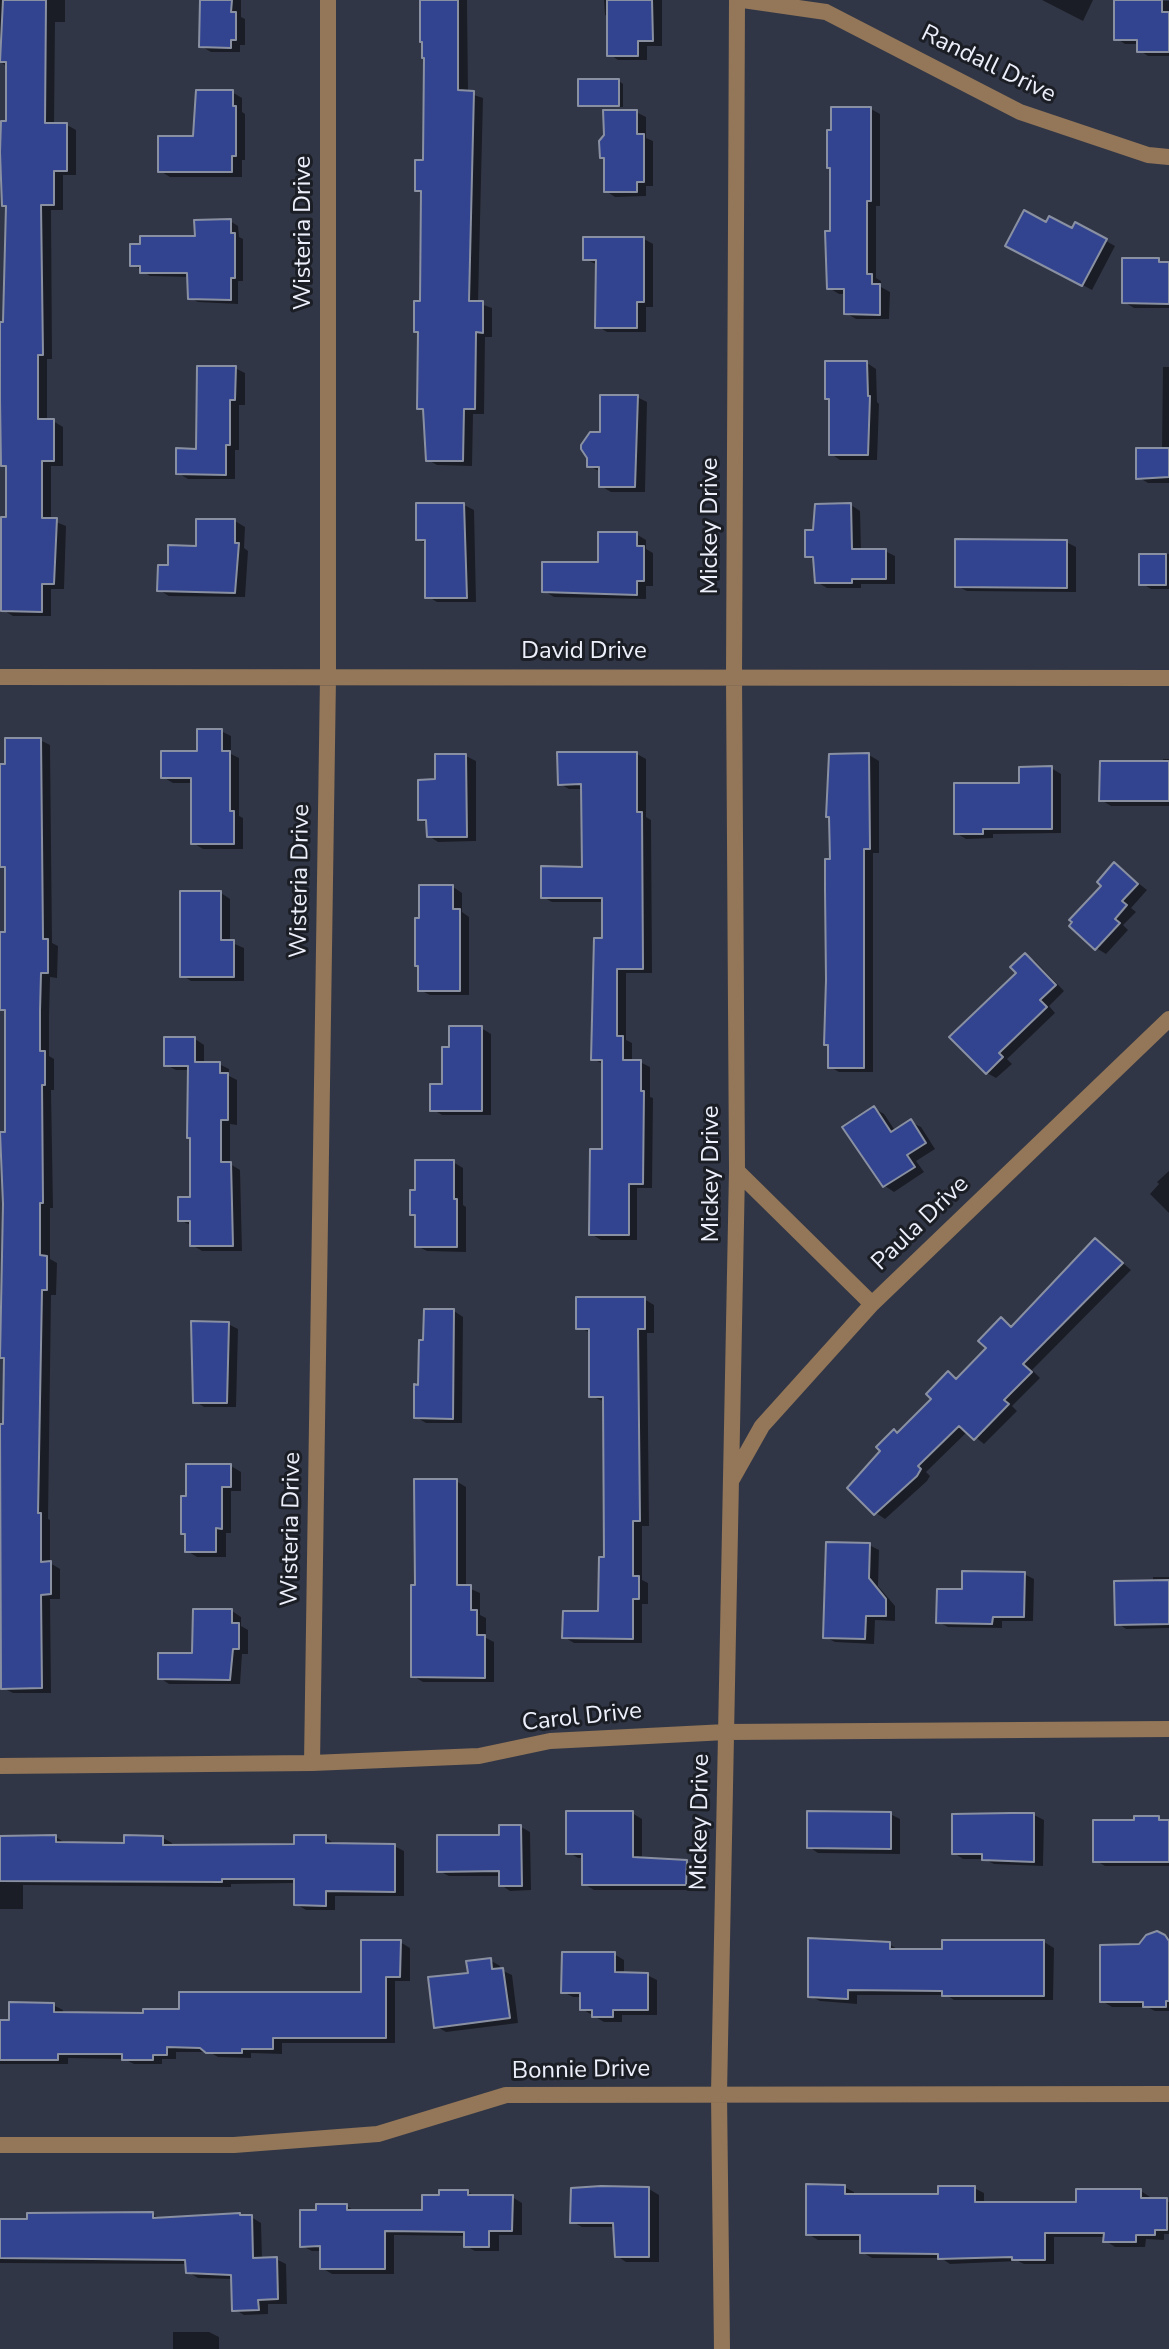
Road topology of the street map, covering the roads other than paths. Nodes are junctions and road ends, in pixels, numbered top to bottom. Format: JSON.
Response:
{"nodes":[{"id":1,"x":328,"y":0,"type":"edge"},
{"id":2,"x":740,"y":0,"type":"edge"},
{"id":3,"x":1169,"y":157,"type":"edge"},
{"id":4,"x":734,"y":676,"type":"junction"},
{"id":5,"x":0,"y":677,"type":"edge"},
{"id":6,"x":328,"y":677,"type":"junction"},
{"id":7,"x":1169,"y":678,"type":"edge"},
{"id":8,"x":1169,"y":1019,"type":"edge"},
{"id":9,"x":737,"y":1171,"type":"junction"},
{"id":10,"x":872,"y":1304,"type":"junction"},
{"id":11,"x":730,"y":1483,"type":"junction"},
{"id":12,"x":1169,"y":1729,"type":"edge"},
{"id":13,"x":726,"y":1732,"type":"junction"},
{"id":14,"x":312,"y":1763,"type":"junction"},
{"id":15,"x":0,"y":1766,"type":"edge"},
{"id":16,"x":719,"y":2094,"type":"junction"},
{"id":17,"x":1169,"y":2094,"type":"edge"},
{"id":18,"x":0,"y":2145,"type":"edge"},
{"id":19,"x":722,"y":2349,"type":"edge"}],
"edges":[{"from":1,"to":6,"type":"street","name":"Wisteria Drive"},
{"from":2,"to":3,"type":"street","name":"Randall Drive"},
{"from":2,"to":4,"type":"street","name":"Mickey Drive"},
{"from":4,"to":6,"type":"street","name":"David Drive"},
{"from":4,"to":7,"type":"street","name":"David Drive"},
{"from":4,"to":9,"type":"street","name":"Mickey Drive"},
{"from":5,"to":6,"type":"street","name":"David Drive"},
{"from":6,"to":14,"type":"street","name":"Wisteria Drive"},
{"from":8,"to":10,"type":"street","name":"Paula Drive"},
{"from":9,"to":10,"type":"street"},
{"from":9,"to":11,"type":"street","name":"Mickey Drive"},
{"from":10,"to":11,"type":"street","name":"Paula Drive"},
{"from":11,"to":13,"type":"street","name":"Mickey Drive"},
{"from":12,"to":13,"type":"street","name":"Carol Drive"},
{"from":13,"to":14,"type":"street","name":"Carol Drive"},
{"from":13,"to":16,"type":"street","name":"Mickey Drive"},
{"from":14,"to":15,"type":"street","name":"Carol Drive"},
{"from":16,"to":17,"type":"street","name":"Bonnie Drive"},
{"from":16,"to":18,"type":"street","name":"Bonnie Drive"},
{"from":16,"to":19,"type":"street","name":"Mickey Drive"}]}
